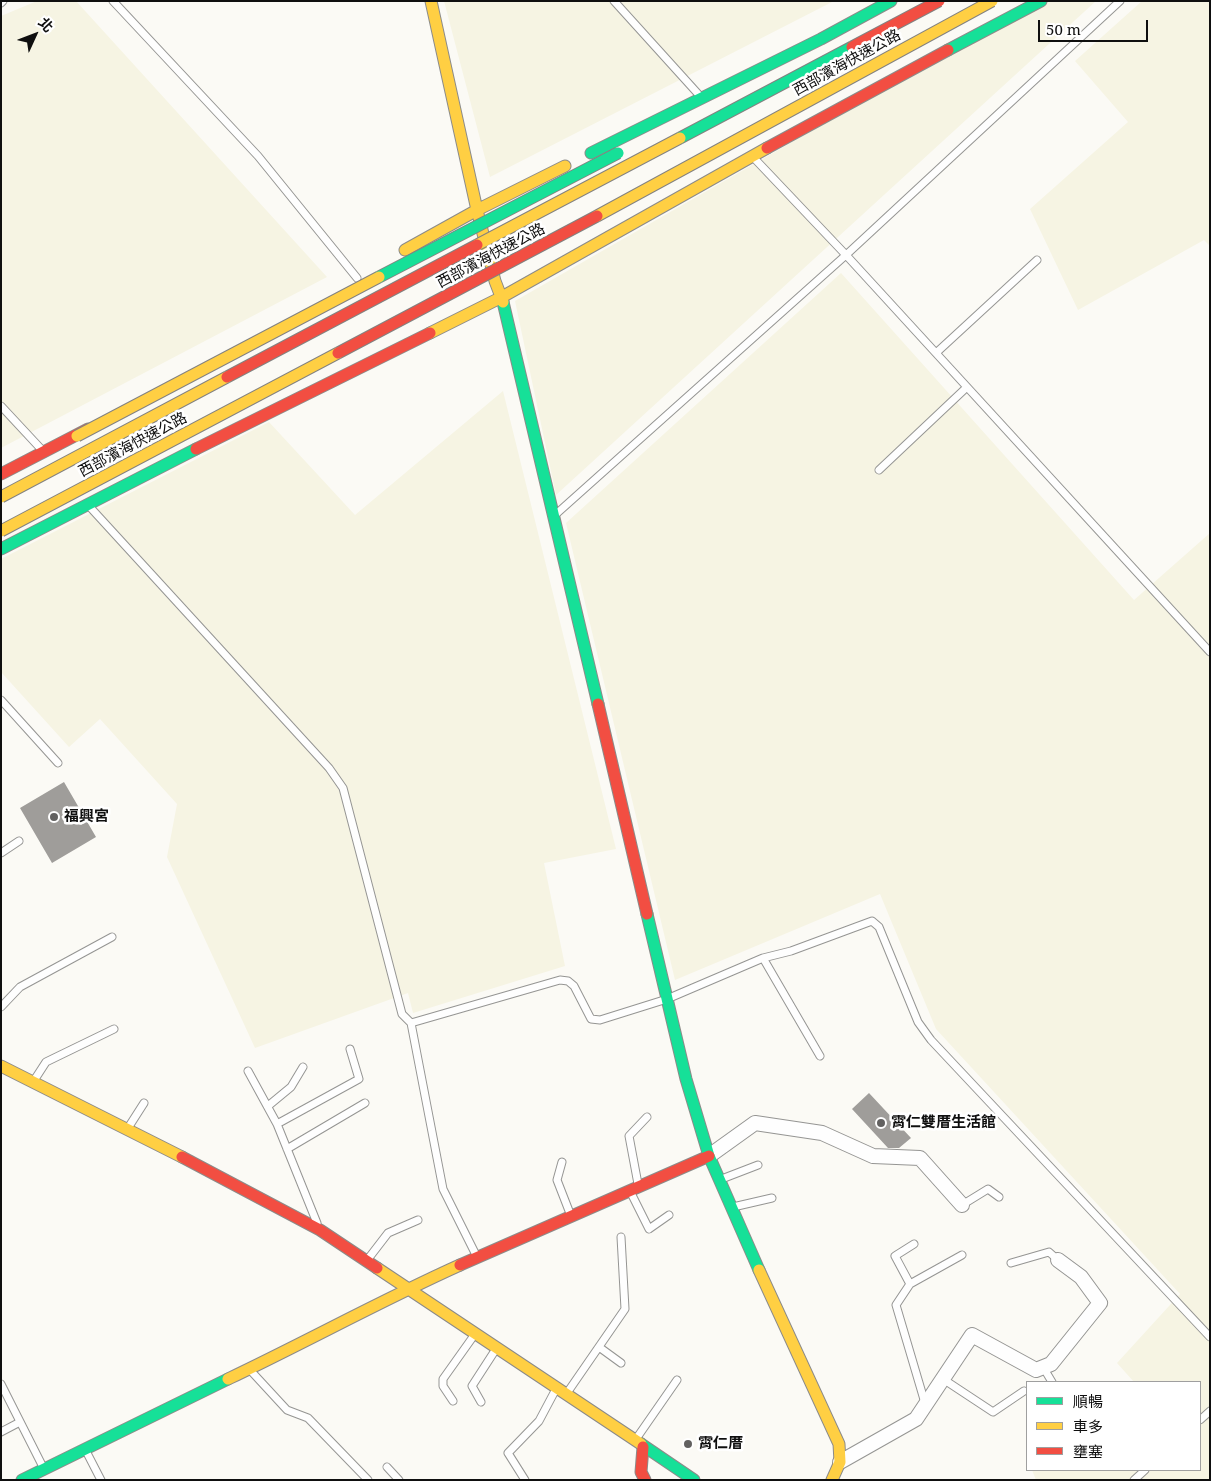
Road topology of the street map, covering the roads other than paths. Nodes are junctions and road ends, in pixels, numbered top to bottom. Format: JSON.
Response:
{"nodes":[{"id":1,"x":113,"y":1,"type":"edge"},
{"id":2,"x":431,"y":1,"type":"edge"},
{"id":3,"x":614,"y":1,"type":"edge"},
{"id":4,"x":891,"y":1,"type":"edge"},
{"id":5,"x":914,"y":1,"type":"edge"},
{"id":6,"x":939,"y":1,"type":"edge"},
{"id":7,"x":992,"y":1,"type":"edge"},
{"id":8,"x":1041,"y":1,"type":"edge"},
{"id":9,"x":1120,"y":1,"type":"edge"},
{"id":10,"x":986,"y":30,"type":"junction"},
{"id":11,"x":819,"y":63,"type":"junction"},
{"id":12,"x":838,"y":85,"type":"junction"},
{"id":13,"x":702,"y":98,"type":"junction"},
{"id":14,"x":664,"y":133,"type":"dead end"},
{"id":15,"x":627,"y":149,"type":"dead end"},
{"id":16,"x":751,"y":155,"type":"junction"},
{"id":17,"x":477,"y":210,"type":"junction"},
{"id":18,"x":483,"y":234,"type":"junction"},
{"id":19,"x":846,"y":255,"type":"junction"},
{"id":20,"x":1037,"y":260,"type":"dead end"},
{"id":21,"x":357,"y":278,"type":"junction"},
{"id":22,"x":495,"y":281,"type":"junction"},
{"id":23,"x":502,"y":297,"type":"junction"},
{"id":24,"x":936,"y":353,"type":"junction"},
{"id":25,"x":968,"y":388,"type":"junction"},
{"id":26,"x":1,"y":406,"type":"edge"},
{"id":27,"x":77,"y":436,"type":"junction"},
{"id":28,"x":44,"y":452,"type":"junction"},
{"id":29,"x":879,"y":470,"type":"dead end"},
{"id":30,"x":1,"y":474,"type":"edge"},
{"id":31,"x":113,"y":490,"type":"junction"},
{"id":32,"x":1,"y":497,"type":"edge"},
{"id":33,"x":87,"y":504,"type":"junction"},
{"id":34,"x":1,"y":508,"type":"edge"},
{"id":35,"x":553,"y":517,"type":"junction"},
{"id":36,"x":1,"y":531,"type":"edge"},
{"id":37,"x":1,"y":540,"type":"edge"},
{"id":38,"x":1,"y":549,"type":"edge"},
{"id":39,"x":1210,"y":652,"type":"edge"},
{"id":40,"x":1,"y":700,"type":"edge"},
{"id":41,"x":58,"y":763,"type":"dead end"},
{"id":42,"x":19,"y":841,"type":"dead end"},
{"id":43,"x":1,"y":854,"type":"edge"},
{"id":44,"x":112,"y":937,"type":"dead end"},
{"id":45,"x":763,"y":958,"type":"junction"},
{"id":46,"x":667,"y":999,"type":"junction"},
{"id":47,"x":1,"y":1007,"type":"edge"},
{"id":48,"x":411,"y":1023,"type":"junction"},
{"id":49,"x":114,"y":1029,"type":"dead end"},
{"id":50,"x":350,"y":1049,"type":"dead end"},
{"id":51,"x":820,"y":1056,"type":"dead end"},
{"id":52,"x":1,"y":1066,"type":"edge"},
{"id":53,"x":303,"y":1066,"type":"dead end"},
{"id":54,"x":248,"y":1071,"type":"dead end"},
{"id":55,"x":33,"y":1082,"type":"junction"},
{"id":56,"x":144,"y":1103,"type":"dead end"},
{"id":57,"x":365,"y":1103,"type":"dead end"},
{"id":58,"x":268,"y":1106,"type":"junction"},
{"id":59,"x":647,"y":1117,"type":"dead end"},
{"id":60,"x":277,"y":1124,"type":"junction"},
{"id":61,"x":128,"y":1128,"type":"junction"},
{"id":62,"x":287,"y":1149,"type":"junction"},
{"id":63,"x":709,"y":1156,"type":"junction"},
{"id":64,"x":562,"y":1162,"type":"dead end"},
{"id":65,"x":758,"y":1165,"type":"dead end"},
{"id":66,"x":719,"y":1180,"type":"junction"},
{"id":67,"x":634,"y":1189,"type":"junction"},
{"id":68,"x":1000,"y":1197,"type":"dead end"},
{"id":69,"x":772,"y":1198,"type":"dead end"},
{"id":70,"x":962,"y":1204,"type":"joint"},
{"id":71,"x":730,"y":1207,"type":"junction"},
{"id":72,"x":669,"y":1215,"type":"dead end"},
{"id":73,"x":571,"y":1217,"type":"junction"},
{"id":74,"x":418,"y":1220,"type":"dead end"},
{"id":75,"x":320,"y":1230,"type":"junction"},
{"id":76,"x":621,"y":1237,"type":"dead end"},
{"id":77,"x":914,"y":1244,"type":"dead end"},
{"id":78,"x":962,"y":1255,"type":"dead end"},
{"id":79,"x":477,"y":1258,"type":"junction"},
{"id":80,"x":1058,"y":1260,"type":"joint"},
{"id":81,"x":366,"y":1261,"type":"junction"},
{"id":82,"x":1011,"y":1263,"type":"dead end"},
{"id":83,"x":910,"y":1284,"type":"junction"},
{"id":84,"x":407,"y":1288,"type":"junction"},
{"id":85,"x":475,"y":1334,"type":"junction"},
{"id":86,"x":1210,"y":1337,"type":"edge"},
{"id":87,"x":599,"y":1347,"type":"junction"},
{"id":88,"x":496,"y":1348,"type":"junction"},
{"id":89,"x":622,"y":1363,"type":"dead end"},
{"id":90,"x":1043,"y":1367,"type":"junction"},
{"id":91,"x":250,"y":1369,"type":"junction"},
{"id":92,"x":677,"y":1380,"type":"dead end"},
{"id":93,"x":943,"y":1380,"type":"junction"},
{"id":94,"x":1051,"y":1381,"type":"edge"},
{"id":95,"x":1,"y":1384,"type":"edge"},
{"id":96,"x":1024,"y":1391,"type":"dead end"},
{"id":97,"x":561,"y":1392,"type":"junction"},
{"id":98,"x":453,"y":1401,"type":"dead end"},
{"id":99,"x":481,"y":1402,"type":"dead end"},
{"id":100,"x":926,"y":1406,"type":"junction"},
{"id":101,"x":20,"y":1422,"type":"junction"},
{"id":102,"x":1,"y":1432,"type":"edge"},
{"id":103,"x":639,"y":1444,"type":"junction"},
{"id":104,"x":85,"y":1449,"type":"junction"},
{"id":105,"x":387,"y":1467,"type":"dead end"},
{"id":106,"x":44,"y":1468,"type":"junction"},
{"id":107,"x":1144,"y":1471,"type":"edge"},
{"id":108,"x":837,"y":1474,"type":"edge"},
{"id":109,"x":22,"y":1480,"type":"edge"},
{"id":110,"x":101,"y":1480,"type":"edge"},
{"id":111,"x":368,"y":1480,"type":"edge"},
{"id":112,"x":399,"y":1480,"type":"edge"},
{"id":113,"x":525,"y":1480,"type":"edge"},
{"id":114,"x":645,"y":1480,"type":"edge"},
{"id":115,"x":694,"y":1480,"type":"edge"},
{"id":116,"x":1134,"y":1480,"type":"edge"}],
"edges":[{"from":1,"to":21,"type":"lane"},
{"from":2,"to":17,"type":"main road"},
{"from":3,"to":13,"type":"lane"},
{"from":4,"to":13,"type":"main road"},
{"from":5,"to":18,"type":"main road"},
{"from":6,"to":11,"type":"main road","name":"西部濱海快速公路","bridge":true},
{"from":7,"to":12,"type":"main road","name":"西部濱海快速公路","bridge":true},
{"from":8,"to":10,"type":"main road"},
{"from":9,"to":19,"type":"lane"},
{"from":10,"to":16,"type":"main road"},
{"from":10,"to":22,"type":"main road"},
{"from":11,"to":14,"type":"main road","bridge":true},
{"from":11,"to":32,"type":"main road","name":"西部濱海快速公路","bridge":true},
{"from":12,"to":31,"type":"main road","bridge":true},
{"from":12,"to":36,"type":"main road","name":"西部濱海快速公路","bridge":true},
{"from":13,"to":17,"type":"main road"},
{"from":15,"to":27,"type":"main road","bridge":true},
{"from":16,"to":19,"type":"lane"},
{"from":16,"to":23,"type":"main road"},
{"from":17,"to":18,"type":"main road"},
{"from":17,"to":21,"type":"main road"},
{"from":18,"to":22,"type":"main road"},
{"from":18,"to":34,"type":"main road"},
{"from":19,"to":24,"type":"lane"},
{"from":19,"to":35,"type":"lane"},
{"from":20,"to":24,"type":"lane"},
{"from":21,"to":27,"type":"main road"},
{"from":22,"to":23,"type":"main road"},
{"from":22,"to":37,"type":"main road"},
{"from":23,"to":31,"type":"main road"},
{"from":23,"to":35,"type":"main road"},
{"from":24,"to":25,"type":"lane"},
{"from":25,"to":29,"type":"lane"},
{"from":25,"to":39,"type":"lane"},
{"from":26,"to":28,"type":"lane"},
{"from":27,"to":28,"type":"main road"},
{"from":28,"to":30,"type":"main road"},
{"from":31,"to":33,"type":"main road"},
{"from":33,"to":38,"type":"main road"},
{"from":33,"to":48,"type":"lane"},
{"from":35,"to":46,"type":"main road"},
{"from":40,"to":41,"type":"lane"},
{"from":42,"to":43,"type":"lane"},
{"from":44,"to":47,"type":"lane"},
{"from":45,"to":46,"type":"lane"},
{"from":45,"to":51,"type":"lane"},
{"from":45,"to":86,"type":"lane"},
{"from":46,"to":48,"type":"lane"},
{"from":46,"to":63,"type":"main road"},
{"from":48,"to":79,"type":"lane"},
{"from":49,"to":55,"type":"lane"},
{"from":50,"to":60,"type":"lane"},
{"from":52,"to":55,"type":"main road"},
{"from":53,"to":58,"type":"lane"},
{"from":54,"to":58,"type":"lane"},
{"from":55,"to":61,"type":"main road"},
{"from":56,"to":61,"type":"lane"},
{"from":57,"to":62,"type":"lane"},
{"from":58,"to":60,"type":"lane"},
{"from":59,"to":67,"type":"lane"},
{"from":60,"to":62,"type":"lane"},
{"from":61,"to":75,"type":"main road"},
{"from":62,"to":75,"type":"lane"},
{"from":63,"to":66,"type":"main road"},
{"from":63,"to":67,"type":"main road"},
{"from":63,"to":70,"type":"street"},
{"from":64,"to":73,"type":"lane"},
{"from":65,"to":66,"type":"lane"},
{"from":66,"to":71,"type":"main road"},
{"from":67,"to":72,"type":"lane"},
{"from":67,"to":73,"type":"main road"},
{"from":68,"to":70,"type":"lane"},
{"from":69,"to":71,"type":"lane"},
{"from":71,"to":108,"type":"main road"},
{"from":73,"to":79,"type":"main road"},
{"from":74,"to":81,"type":"lane"},
{"from":75,"to":81,"type":"main road"},
{"from":76,"to":87,"type":"lane"},
{"from":77,"to":83,"type":"lane"},
{"from":78,"to":83,"type":"lane"},
{"from":79,"to":84,"type":"main road"},
{"from":80,"to":82,"type":"lane"},
{"from":80,"to":90,"type":"street"},
{"from":81,"to":84,"type":"main road"},
{"from":83,"to":100,"type":"lane"},
{"from":84,"to":85,"type":"main road"},
{"from":84,"to":91,"type":"main road"},
{"from":85,"to":88,"type":"main road"},
{"from":85,"to":98,"type":"lane"},
{"from":87,"to":89,"type":"lane"},
{"from":87,"to":97,"type":"lane"},
{"from":88,"to":97,"type":"main road"},
{"from":88,"to":99,"type":"lane"},
{"from":90,"to":93,"type":"street"},
{"from":90,"to":94,"type":"lane"},
{"from":91,"to":104,"type":"main road"},
{"from":91,"to":111,"type":"lane"},
{"from":92,"to":103,"type":"lane"},
{"from":93,"to":96,"type":"lane"},
{"from":93,"to":100,"type":"street"},
{"from":95,"to":101,"type":"lane"},
{"from":97,"to":103,"type":"main road"},
{"from":97,"to":113,"type":"lane"},
{"from":100,"to":108,"type":"street"},
{"from":101,"to":102,"type":"lane"},
{"from":101,"to":106,"type":"lane"},
{"from":103,"to":114,"type":"main road"},
{"from":103,"to":115,"type":"main road"},
{"from":104,"to":106,"type":"main road"},
{"from":104,"to":110,"type":"lane"},
{"from":105,"to":112,"type":"lane"},
{"from":106,"to":109,"type":"main road"},
{"from":107,"to":116,"type":"lane"}]}
